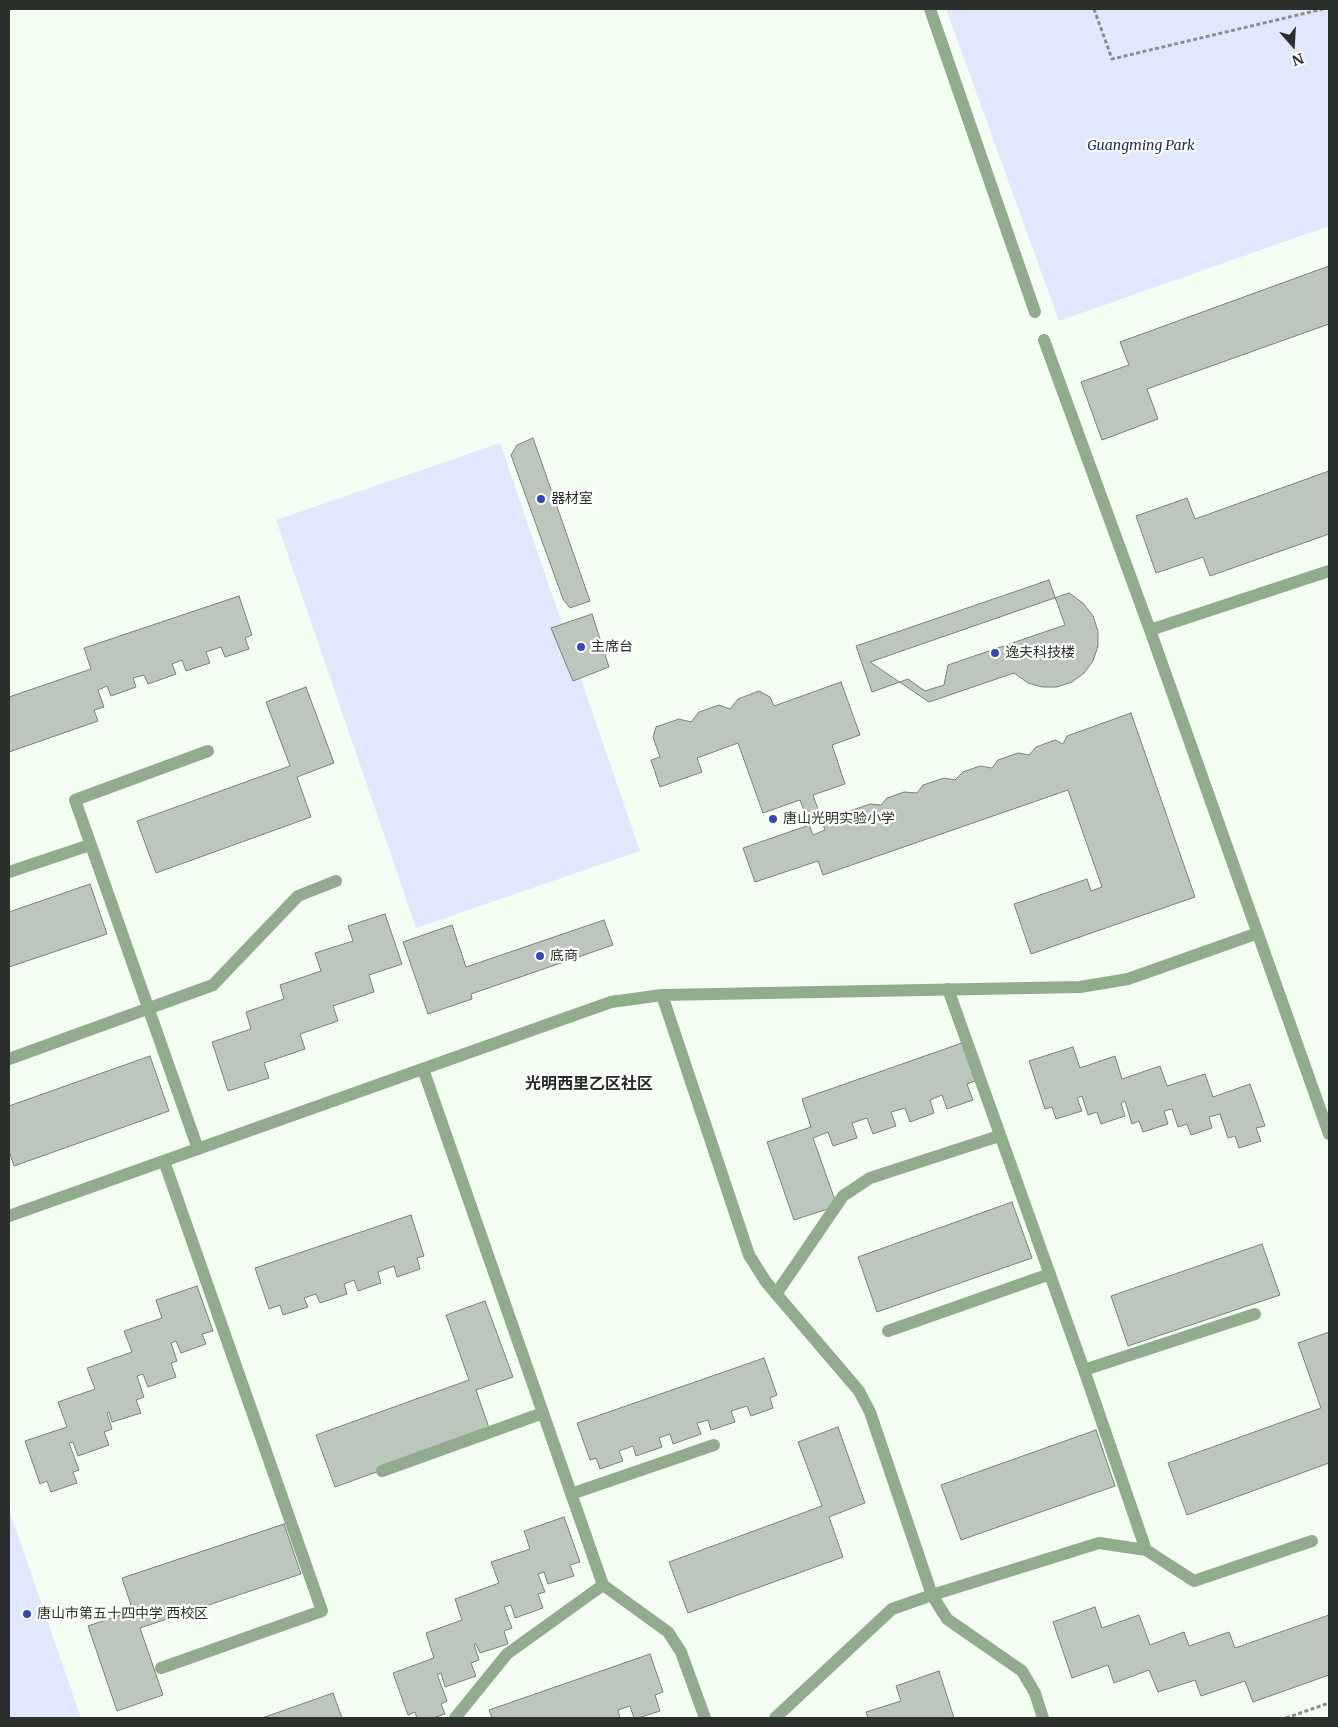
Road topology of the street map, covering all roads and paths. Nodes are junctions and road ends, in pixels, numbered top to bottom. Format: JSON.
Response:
{"nodes":[{"id":1,"x":930,"y":9,"type":"edge"},
{"id":2,"x":1094,"y":9,"type":"edge"},
{"id":3,"x":1323,"y":9,"type":"edge"},
{"id":4,"x":1036,"y":312,"type":"dead end"},
{"id":5,"x":1044,"y":340,"type":"dead end"},
{"id":6,"x":1329,"y":571,"type":"edge"},
{"id":7,"x":1150,"y":630,"type":"junction"},
{"id":8,"x":208,"y":751,"type":"dead end"},
{"id":9,"x":90,"y":844,"type":"junction"},
{"id":10,"x":9,"y":872,"type":"edge"},
{"id":11,"x":336,"y":882,"type":"dead end"},
{"id":12,"x":1258,"y":933,"type":"junction"},
{"id":13,"x":948,"y":989,"type":"junction"},
{"id":14,"x":662,"y":995,"type":"junction"},
{"id":15,"x":148,"y":1010,"type":"junction"},
{"id":16,"x":9,"y":1059,"type":"edge"},
{"id":17,"x":423,"y":1069,"type":"junction"},
{"id":18,"x":1329,"y":1134,"type":"edge"},
{"id":19,"x":999,"y":1136,"type":"junction"},
{"id":20,"x":198,"y":1149,"type":"junction"},
{"id":21,"x":164,"y":1161,"type":"junction"},
{"id":22,"x":9,"y":1216,"type":"edge"},
{"id":23,"x":1050,"y":1274,"type":"junction"},
{"id":24,"x":776,"y":1294,"type":"junction"},
{"id":25,"x":1255,"y":1314,"type":"dead end"},
{"id":26,"x":888,"y":1331,"type":"dead end"},
{"id":27,"x":1084,"y":1370,"type":"junction"},
{"id":28,"x":543,"y":1413,"type":"junction"},
{"id":29,"x":714,"y":1445,"type":"dead end"},
{"id":30,"x":382,"y":1472,"type":"dead end"},
{"id":31,"x":571,"y":1494,"type":"junction"},
{"id":32,"x":1312,"y":1541,"type":"dead end"},
{"id":33,"x":1146,"y":1550,"type":"junction"},
{"id":34,"x":603,"y":1585,"type":"junction"},
{"id":35,"x":932,"y":1595,"type":"junction"},
{"id":36,"x":161,"y":1668,"type":"dead end"},
{"id":37,"x":1329,"y":1703,"type":"edge"},
{"id":38,"x":455,"y":1718,"type":"edge"},
{"id":39,"x":705,"y":1718,"type":"edge"},
{"id":40,"x":775,"y":1718,"type":"edge"},
{"id":41,"x":1043,"y":1718,"type":"edge"},
{"id":42,"x":1286,"y":1718,"type":"edge"}],
"edges":[{"from":1,"to":4,"type":"street"},
{"from":2,"to":3,"type":"path"},
{"from":5,"to":7,"type":"street"},
{"from":6,"to":7,"type":"street"},
{"from":7,"to":12,"type":"street"},
{"from":8,"to":9,"type":"street"},
{"from":9,"to":10,"type":"street"},
{"from":9,"to":15,"type":"street"},
{"from":11,"to":15,"type":"street"},
{"from":12,"to":13,"type":"street"},
{"from":12,"to":18,"type":"street"},
{"from":13,"to":14,"type":"street"},
{"from":13,"to":19,"type":"street"},
{"from":14,"to":17,"type":"street"},
{"from":14,"to":24,"type":"street"},
{"from":15,"to":16,"type":"street"},
{"from":15,"to":20,"type":"street"},
{"from":17,"to":20,"type":"street"},
{"from":17,"to":28,"type":"street"},
{"from":19,"to":23,"type":"street"},
{"from":19,"to":24,"type":"street"},
{"from":20,"to":21,"type":"street"},
{"from":21,"to":22,"type":"street"},
{"from":21,"to":36,"type":"street"},
{"from":23,"to":26,"type":"street"},
{"from":23,"to":27,"type":"street"},
{"from":24,"to":35,"type":"street"},
{"from":25,"to":27,"type":"street"},
{"from":27,"to":33,"type":"street"},
{"from":28,"to":30,"type":"street"},
{"from":28,"to":31,"type":"street"},
{"from":29,"to":31,"type":"street"},
{"from":31,"to":34,"type":"street"},
{"from":32,"to":33,"type":"street"},
{"from":33,"to":35,"type":"street"},
{"from":34,"to":38,"type":"street"},
{"from":34,"to":39,"type":"street"},
{"from":35,"to":40,"type":"street"},
{"from":35,"to":41,"type":"street"},
{"from":37,"to":42,"type":"path"}]}
